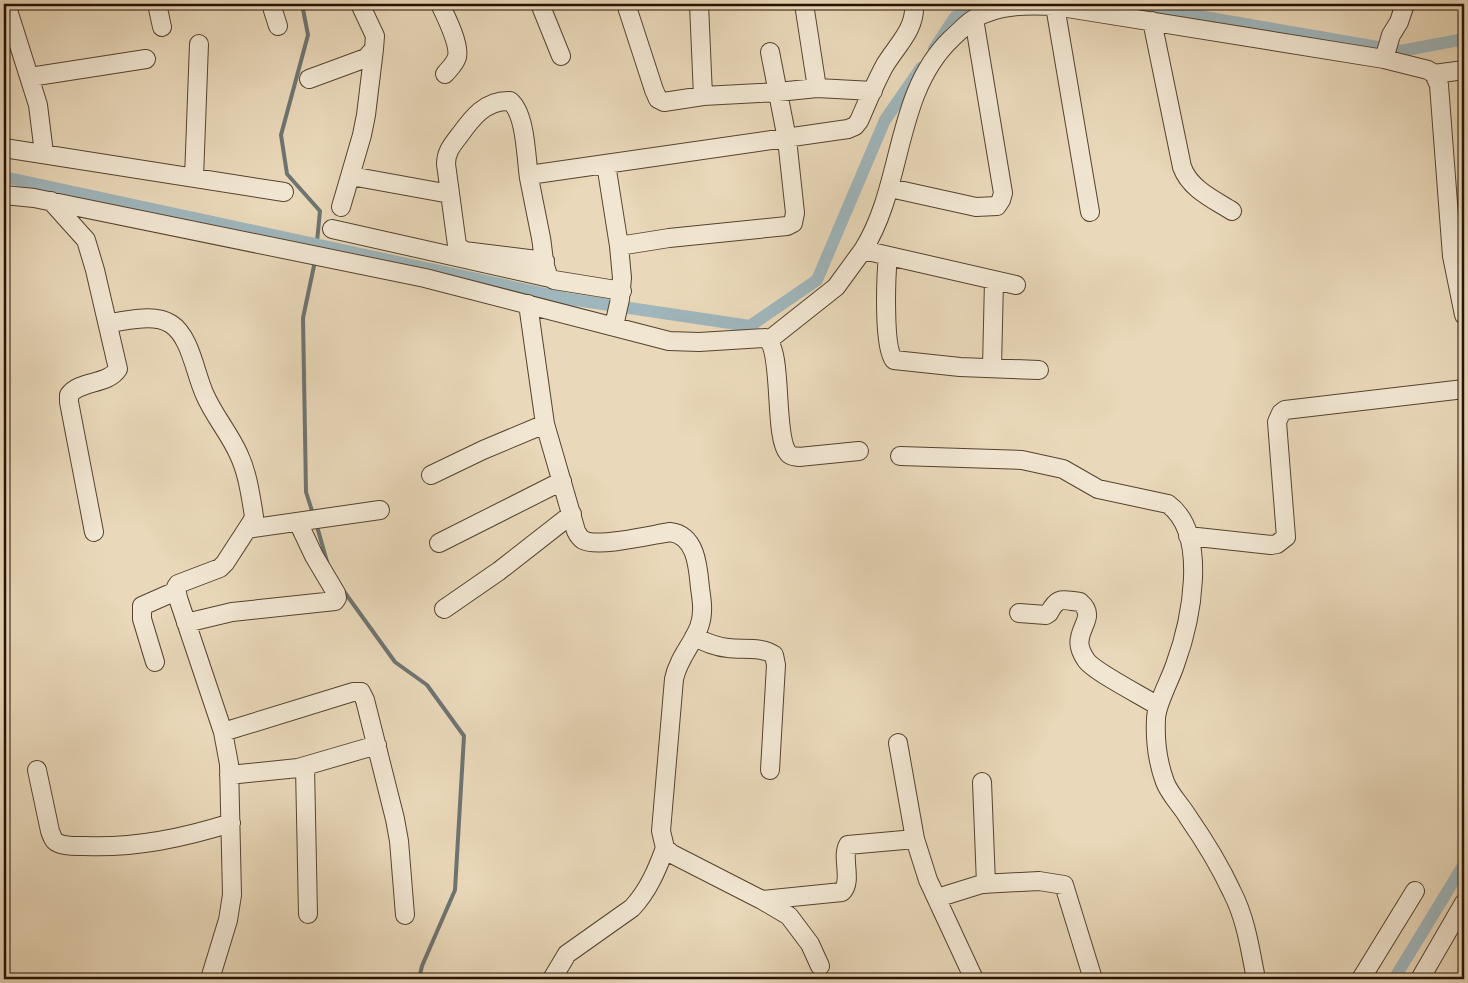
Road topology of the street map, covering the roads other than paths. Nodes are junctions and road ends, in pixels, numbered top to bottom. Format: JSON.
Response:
{"nodes":[{"id":1,"x":6,"y":4,"type":"edge"},
{"id":2,"x":157,"y":4,"type":"edge"},
{"id":3,"x":271,"y":4,"type":"edge"},
{"id":4,"x":360,"y":4,"type":"edge"},
{"id":5,"x":440,"y":4,"type":"edge"},
{"id":6,"x":540,"y":4,"type":"edge"},
{"id":7,"x":626,"y":4,"type":"edge"},
{"id":8,"x":699,"y":4,"type":"edge"},
{"id":9,"x":804,"y":4,"type":"edge"},
{"id":10,"x":914,"y":4,"type":"edge"},
{"id":11,"x":1405,"y":4,"type":"edge"},
{"id":12,"x":1055,"y":6,"type":"junction"},
{"id":13,"x":974,"y":19,"type":"junction"},
{"id":14,"x":1152,"y":21,"type":"junction"},
{"id":15,"x":278,"y":26,"type":"dead end"},
{"id":16,"x":162,"y":27,"type":"dead end"},
{"id":17,"x":9,"y":34,"type":"edge"},
{"id":18,"x":198,"y":44,"type":"dead end"},
{"id":19,"x":374,"y":49,"type":"junction"},
{"id":20,"x":770,"y":52,"type":"dead end"},
{"id":21,"x":561,"y":56,"type":"dead end"},
{"id":22,"x":1385,"y":57,"type":"junction"},
{"id":23,"x":146,"y":59,"type":"dead end"},
{"id":24,"x":1464,"y":70,"type":"edge"},
{"id":25,"x":446,"y":74,"type":"dead end"},
{"id":26,"x":1434,"y":74,"type":"junction"},
{"id":27,"x":30,"y":77,"type":"junction"},
{"id":28,"x":309,"y":79,"type":"dead end"},
{"id":29,"x":817,"y":88,"type":"junction"},
{"id":30,"x":873,"y":91,"type":"junction"},
{"id":31,"x":778,"y":92,"type":"junction"},
{"id":32,"x":703,"y":96,"type":"junction"},
{"id":33,"x":787,"y":139,"type":"junction"},
{"id":34,"x":4,"y":148,"type":"edge"},
{"id":35,"x":44,"y":153,"type":"junction"},
{"id":36,"x":606,"y":164,"type":"junction"},
{"id":37,"x":351,"y":176,"type":"junction"},
{"id":38,"x":529,"y":176,"type":"junction"},
{"id":39,"x":194,"y":178,"type":"junction"},
{"id":40,"x":890,"y":188,"type":"junction"},
{"id":41,"x":284,"y":192,"type":"dead end"},
{"id":42,"x":450,"y":194,"type":"junction"},
{"id":43,"x":4,"y":195,"type":"edge"},
{"id":44,"x":51,"y":201,"type":"junction"},
{"id":45,"x":341,"y":207,"type":"dead end"},
{"id":46,"x":1232,"y":211,"type":"dead end"},
{"id":47,"x":1090,"y":212,"type":"dead end"},
{"id":48,"x":332,"y":230,"type":"dead end"},
{"id":49,"x":618,"y":246,"type":"junction"},
{"id":50,"x":863,"y":250,"type":"junction"},
{"id":51,"x":888,"y":256,"type":"junction"},
{"id":52,"x":545,"y":261,"type":"junction"},
{"id":53,"x":550,"y":278,"type":"junction"},
{"id":54,"x":994,"y":280,"type":"junction"},
{"id":55,"x":1016,"y":285,"type":"dead end"},
{"id":56,"x":621,"y":295,"type":"junction"},
{"id":57,"x":528,"y":304,"type":"junction"},
{"id":58,"x":1464,"y":315,"type":"edge"},
{"id":59,"x":615,"y":322,"type":"junction"},
{"id":60,"x":108,"y":323,"type":"junction"},
{"id":61,"x":769,"y":340,"type":"junction"},
{"id":62,"x":992,"y":368,"type":"junction"},
{"id":63,"x":1039,"y":370,"type":"dead end"},
{"id":64,"x":1464,"y":389,"type":"edge"},
{"id":65,"x":545,"y":424,"type":"junction"},
{"id":66,"x":859,"y":451,"type":"dead end"},
{"id":67,"x":900,"y":456,"type":"dead end"},
{"id":68,"x":431,"y":475,"type":"dead end"},
{"id":69,"x":562,"y":481,"type":"junction"},
{"id":70,"x":380,"y":510,"type":"dead end"},
{"id":71,"x":572,"y":514,"type":"junction"},
{"id":72,"x":308,"y":520,"type":"junction"},
{"id":73,"x":247,"y":529,"type":"junction"},
{"id":74,"x":94,"y":532,"type":"dead end"},
{"id":75,"x":1188,"y":536,"type":"junction"},
{"id":76,"x":439,"y":543,"type":"dead end"},
{"id":77,"x":176,"y":592,"type":"junction"},
{"id":78,"x":444,"y":609,"type":"dead end"},
{"id":79,"x":1019,"y":613,"type":"dead end"},
{"id":80,"x":186,"y":623,"type":"junction"},
{"id":81,"x":694,"y":636,"type":"junction"},
{"id":82,"x":155,"y":662,"type":"dead end"},
{"id":83,"x":1158,"y":706,"type":"junction"},
{"id":84,"x":223,"y":732,"type":"junction"},
{"id":85,"x":898,"y":743,"type":"dead end"},
{"id":86,"x":377,"y":745,"type":"junction"},
{"id":87,"x":305,"y":767,"type":"junction"},
{"id":88,"x":37,"y":770,"type":"dead end"},
{"id":89,"x":770,"y":770,"type":"dead end"},
{"id":90,"x":229,"y":775,"type":"junction"},
{"id":91,"x":982,"y":782,"type":"dead end"},
{"id":92,"x":231,"y":823,"type":"junction"},
{"id":93,"x":915,"y":839,"type":"junction"},
{"id":94,"x":665,"y":848,"type":"junction"},
{"id":95,"x":986,"y":884,"type":"junction"},
{"id":96,"x":1415,"y":891,"type":"dead end"},
{"id":97,"x":937,"y":898,"type":"junction"},
{"id":98,"x":762,"y":900,"type":"junction"},
{"id":99,"x":1464,"y":903,"type":"edge"},
{"id":100,"x":308,"y":914,"type":"dead end"},
{"id":101,"x":405,"y":915,"type":"dead end"},
{"id":102,"x":820,"y":966,"type":"dead end"},
{"id":103,"x":210,"y":979,"type":"edge"},
{"id":104,"x":552,"y":979,"type":"edge"},
{"id":105,"x":974,"y":979,"type":"edge"},
{"id":106,"x":1093,"y":979,"type":"edge"},
{"id":107,"x":1256,"y":979,"type":"edge"},
{"id":108,"x":1361,"y":979,"type":"edge"},
{"id":109,"x":1420,"y":979,"type":"edge"}],
"edges":[{"from":1,"to":17,"type":"street"},
{"from":2,"to":16,"type":"street"},
{"from":3,"to":15,"type":"street"},
{"from":4,"to":19,"type":"street"},
{"from":5,"to":25,"type":"street"},
{"from":6,"to":21,"type":"street"},
{"from":7,"to":32,"type":"street"},
{"from":8,"to":32,"type":"street"},
{"from":9,"to":29,"type":"street"},
{"from":10,"to":30,"type":"street"},
{"from":11,"to":22,"type":"street"},
{"from":12,"to":13,"type":"street"},
{"from":12,"to":14,"type":"street"},
{"from":12,"to":47,"type":"street"},
{"from":13,"to":40,"type":"street"},
{"from":13,"to":40,"type":"street"},
{"from":14,"to":22,"type":"street"},
{"from":14,"to":46,"type":"street"},
{"from":17,"to":27,"type":"street"},
{"from":18,"to":39,"type":"street"},
{"from":19,"to":28,"type":"street"},
{"from":19,"to":37,"type":"street"},
{"from":20,"to":31,"type":"street"},
{"from":22,"to":26,"type":"street"},
{"from":23,"to":27,"type":"street"},
{"from":24,"to":26,"type":"street"},
{"from":26,"to":58,"type":"street"},
{"from":27,"to":35,"type":"street"},
{"from":29,"to":30,"type":"street"},
{"from":29,"to":31,"type":"street"},
{"from":30,"to":33,"type":"street"},
{"from":31,"to":32,"type":"street"},
{"from":31,"to":33,"type":"street"},
{"from":33,"to":36,"type":"street"},
{"from":33,"to":49,"type":"street"},
{"from":34,"to":35,"type":"street"},
{"from":35,"to":39,"type":"street"},
{"from":36,"to":38,"type":"street"},
{"from":36,"to":49,"type":"street"},
{"from":37,"to":42,"type":"street"},
{"from":37,"to":45,"type":"street"},
{"from":38,"to":42,"type":"street"},
{"from":38,"to":52,"type":"street"},
{"from":39,"to":41,"type":"street"},
{"from":40,"to":50,"type":"street"},
{"from":42,"to":52,"type":"street"},
{"from":43,"to":44,"type":"street"},
{"from":44,"to":57,"type":"street"},
{"from":44,"to":60,"type":"street"},
{"from":48,"to":53,"type":"street"},
{"from":49,"to":56,"type":"street"},
{"from":50,"to":51,"type":"street"},
{"from":50,"to":61,"type":"street"},
{"from":51,"to":54,"type":"street"},
{"from":51,"to":62,"type":"street"},
{"from":52,"to":53,"type":"street"},
{"from":53,"to":56,"type":"street"},
{"from":54,"to":55,"type":"street"},
{"from":54,"to":62,"type":"street"},
{"from":56,"to":59,"type":"street"},
{"from":57,"to":59,"type":"street"},
{"from":57,"to":65,"type":"street"},
{"from":59,"to":61,"type":"street"},
{"from":60,"to":73,"type":"street"},
{"from":60,"to":74,"type":"street"},
{"from":61,"to":66,"type":"street"},
{"from":62,"to":63,"type":"street"},
{"from":64,"to":75,"type":"street"},
{"from":65,"to":68,"type":"street"},
{"from":65,"to":69,"type":"street"},
{"from":67,"to":75,"type":"street"},
{"from":69,"to":71,"type":"street"},
{"from":69,"to":76,"type":"street"},
{"from":70,"to":72,"type":"street"},
{"from":71,"to":78,"type":"street"},
{"from":71,"to":81,"type":"street"},
{"from":72,"to":73,"type":"street"},
{"from":72,"to":80,"type":"street"},
{"from":73,"to":77,"type":"street"},
{"from":75,"to":83,"type":"street"},
{"from":77,"to":80,"type":"street"},
{"from":77,"to":82,"type":"street"},
{"from":79,"to":83,"type":"street"},
{"from":80,"to":84,"type":"street"},
{"from":81,"to":89,"type":"street"},
{"from":81,"to":94,"type":"street"},
{"from":83,"to":107,"type":"street"},
{"from":84,"to":86,"type":"street"},
{"from":84,"to":90,"type":"street"},
{"from":85,"to":93,"type":"street"},
{"from":86,"to":87,"type":"street"},
{"from":86,"to":101,"type":"street"},
{"from":87,"to":90,"type":"street"},
{"from":87,"to":100,"type":"street"},
{"from":88,"to":92,"type":"street"},
{"from":90,"to":92,"type":"street"},
{"from":91,"to":95,"type":"street"},
{"from":92,"to":103,"type":"street"},
{"from":93,"to":97,"type":"street"},
{"from":93,"to":98,"type":"street"},
{"from":94,"to":98,"type":"street"},
{"from":94,"to":104,"type":"street"},
{"from":95,"to":97,"type":"street"},
{"from":95,"to":106,"type":"street"},
{"from":96,"to":108,"type":"street"},
{"from":97,"to":105,"type":"street"},
{"from":98,"to":102,"type":"street"},
{"from":99,"to":109,"type":"street"}]}
